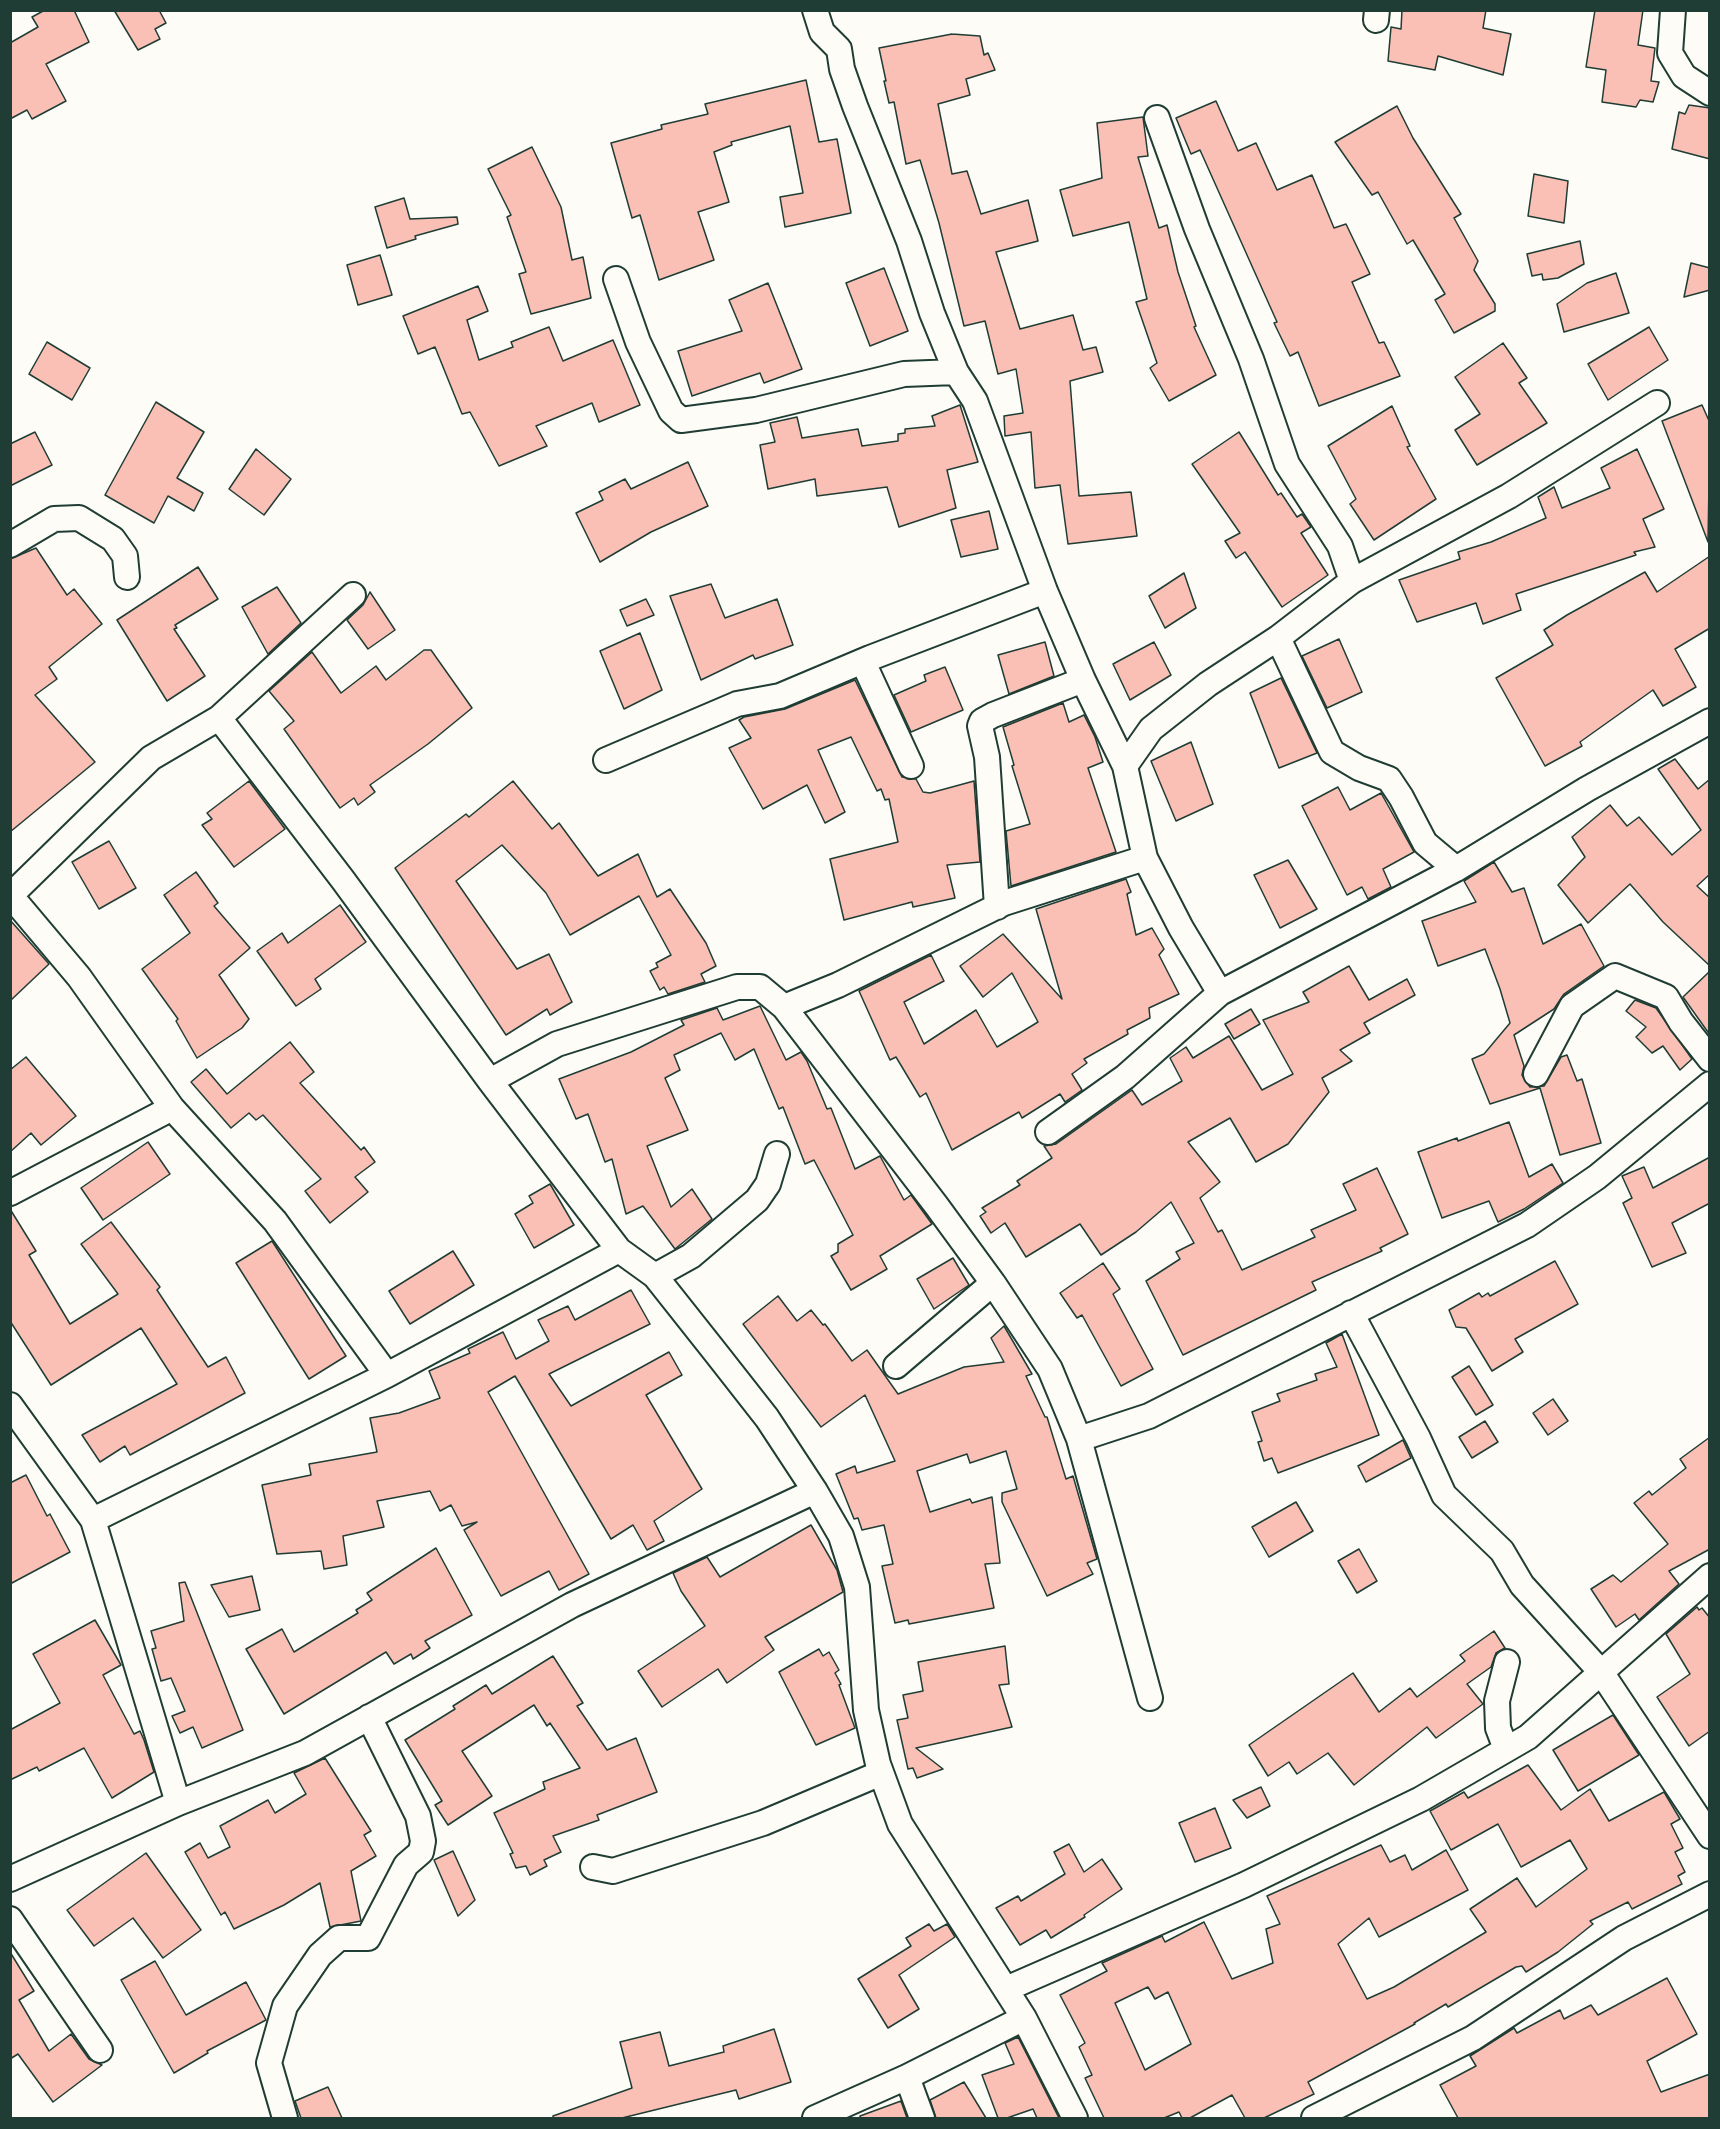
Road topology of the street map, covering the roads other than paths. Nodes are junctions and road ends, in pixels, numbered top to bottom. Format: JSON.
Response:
{"nodes":[{"id":1,"x":814,"y":10,"type":"edge"},
{"id":2,"x":1673,"y":10,"type":"edge"},
{"id":3,"x":1710,"y":93,"type":"edge"},
{"id":4,"x":1157,"y":118,"type":"dead end"},
{"id":5,"x":616,"y":279,"type":"dead end"},
{"id":6,"x":956,"y":372,"type":"junction"},
{"id":7,"x":1657,"y":403,"type":"dead end"},
{"id":8,"x":10,"y":545,"type":"edge"},
{"id":9,"x":127,"y":577,"type":"dead end"},
{"id":10,"x":1352,"y":580,"type":"junction"},
{"id":11,"x":1046,"y":591,"type":"junction"},
{"id":12,"x":353,"y":595,"type":"dead end"},
{"id":13,"x":1278,"y":638,"type":"junction"},
{"id":14,"x":863,"y":662,"type":"junction"},
{"id":15,"x":1083,"y":680,"type":"junction"},
{"id":16,"x":219,"y":718,"type":"junction"},
{"id":17,"x":1710,"y":721,"type":"edge"},
{"id":18,"x":606,"y":760,"type":"dead end"},
{"id":19,"x":911,"y":766,"type":"dead end"},
{"id":20,"x":1125,"y":766,"type":"junction"},
{"id":21,"x":1145,"y":858,"type":"junction"},
{"id":22,"x":1456,"y":868,"type":"junction"},
{"id":23,"x":11,"y":895,"type":"edge"},
{"id":24,"x":997,"y":907,"type":"junction"},
{"id":25,"x":1220,"y":993,"type":"junction"},
{"id":26,"x":784,"y":1006,"type":"junction"},
{"id":27,"x":1710,"y":1059,"type":"edge"},
{"id":28,"x":1536,"y":1074,"type":"dead end"},
{"id":29,"x":490,"y":1081,"type":"junction"},
{"id":30,"x":1710,"y":1084,"type":"edge"},
{"id":31,"x":172,"y":1108,"type":"junction"},
{"id":32,"x":1048,"y":1132,"type":"dead end"},
{"id":33,"x":777,"y":1154,"type":"dead end"},
{"id":34,"x":10,"y":1193,"type":"edge"},
{"id":35,"x":620,"y":1250,"type":"junction"},
{"id":36,"x":655,"y":1276,"type":"junction"},
{"id":37,"x":993,"y":1283,"type":"junction"},
{"id":38,"x":1351,"y":1312,"type":"junction"},
{"id":39,"x":896,"y":1366,"type":"dead end"},
{"id":40,"x":387,"y":1375,"type":"junction"},
{"id":41,"x":10,"y":1406,"type":"edge"},
{"id":42,"x":1079,"y":1439,"type":"junction"},
{"id":43,"x":815,"y":1491,"type":"junction"},
{"id":44,"x":93,"y":1520,"type":"junction"},
{"id":45,"x":1710,"y":1576,"type":"edge"},
{"id":46,"x":1508,"y":1662,"type":"dead end"},
{"id":47,"x":1601,"y":1672,"type":"junction"},
{"id":48,"x":1150,"y":1698,"type":"dead end"},
{"id":49,"x":369,"y":1717,"type":"junction"},
{"id":50,"x":1506,"y":1749,"type":"junction"},
{"id":51,"x":881,"y":1773,"type":"junction"},
{"id":52,"x":178,"y":1803,"type":"junction"},
{"id":53,"x":1710,"y":1836,"type":"edge"},
{"id":54,"x":593,"y":1867,"type":"dead end"},
{"id":55,"x":10,"y":1879,"type":"edge"},
{"id":56,"x":1710,"y":1894,"type":"edge"},
{"id":57,"x":10,"y":1919,"type":"edge"},
{"id":58,"x":1006,"y":1989,"type":"junction"},
{"id":59,"x":1024,"y":2018,"type":"junction"},
{"id":60,"x":100,"y":2050,"type":"dead end"},
{"id":61,"x":907,"y":2078,"type":"junction"},
{"id":62,"x":285,"y":2118,"type":"edge"},
{"id":63,"x":815,"y":2118,"type":"edge"},
{"id":64,"x":922,"y":2118,"type":"edge"},
{"id":65,"x":1075,"y":2118,"type":"edge"},
{"id":66,"x":1314,"y":2118,"type":"edge"}],
"edges":[{"from":1,"to":6,"type":"street"},
{"from":2,"to":3,"type":"street"},
{"from":4,"to":10,"type":"street"},
{"from":5,"to":6,"type":"street"},
{"from":6,"to":11,"type":"street"},
{"from":7,"to":10,"type":"street"},
{"from":8,"to":9,"type":"street"},
{"from":10,"to":13,"type":"street"},
{"from":11,"to":14,"type":"street"},
{"from":11,"to":15,"type":"street"},
{"from":12,"to":16,"type":"street"},
{"from":13,"to":20,"type":"street"},
{"from":13,"to":22,"type":"street"},
{"from":14,"to":18,"type":"street"},
{"from":14,"to":19,"type":"street"},
{"from":15,"to":20,"type":"street"},
{"from":15,"to":24,"type":"street"},
{"from":16,"to":23,"type":"street"},
{"from":16,"to":29,"type":"street"},
{"from":17,"to":22,"type":"street"},
{"from":20,"to":21,"type":"street"},
{"from":21,"to":24,"type":"street"},
{"from":21,"to":25,"type":"street"},
{"from":22,"to":25,"type":"street"},
{"from":23,"to":31,"type":"street"},
{"from":24,"to":26,"type":"street"},
{"from":25,"to":32,"type":"street"},
{"from":26,"to":29,"type":"street"},
{"from":26,"to":37,"type":"street"},
{"from":27,"to":28,"type":"street"},
{"from":29,"to":35,"type":"street"},
{"from":30,"to":38,"type":"street"},
{"from":31,"to":34,"type":"street"},
{"from":31,"to":40,"type":"street"},
{"from":33,"to":36,"type":"street"},
{"from":35,"to":36,"type":"street"},
{"from":35,"to":40,"type":"street"},
{"from":36,"to":43,"type":"street"},
{"from":37,"to":39,"type":"street"},
{"from":37,"to":42,"type":"street"},
{"from":38,"to":42,"type":"street"},
{"from":38,"to":47,"type":"street"},
{"from":40,"to":44,"type":"street"},
{"from":41,"to":44,"type":"street"},
{"from":42,"to":48,"type":"street"},
{"from":43,"to":49,"type":"street"},
{"from":43,"to":51,"type":"street"},
{"from":44,"to":52,"type":"street"},
{"from":45,"to":47,"type":"street"},
{"from":46,"to":50,"type":"street"},
{"from":47,"to":50,"type":"street"},
{"from":47,"to":53,"type":"street"},
{"from":49,"to":52,"type":"street"},
{"from":49,"to":62,"type":"street"},
{"from":50,"to":58,"type":"street"},
{"from":51,"to":54,"type":"street"},
{"from":51,"to":58,"type":"street"},
{"from":52,"to":55,"type":"street"},
{"from":56,"to":66,"type":"street"},
{"from":57,"to":60,"type":"street"},
{"from":58,"to":59,"type":"street"},
{"from":59,"to":61,"type":"street"},
{"from":59,"to":65,"type":"street"},
{"from":61,"to":63,"type":"street"},
{"from":61,"to":64,"type":"street"}]}
